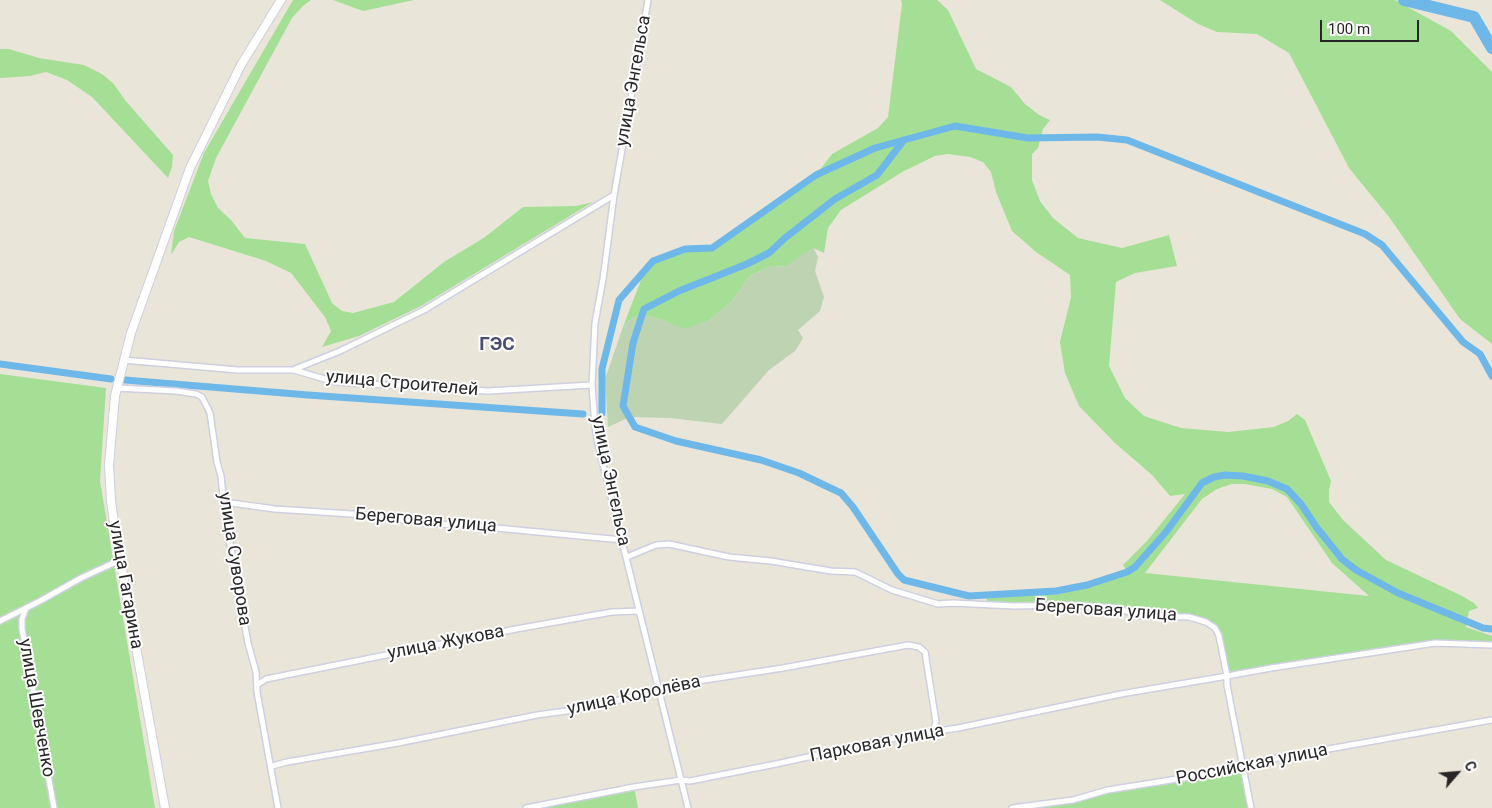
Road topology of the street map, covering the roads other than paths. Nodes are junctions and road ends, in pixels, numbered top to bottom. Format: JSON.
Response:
{"nodes":[{"id":1,"x":281,"y":0,"type":"edge"},
{"id":2,"x":648,"y":0,"type":"edge"},
{"id":3,"x":614,"y":195,"type":"junction"},
{"id":4,"x":123,"y":360,"type":"junction"},
{"id":5,"x":294,"y":370,"type":"junction"},
{"id":6,"x":592,"y":386,"type":"junction"},
{"id":7,"x":117,"y":388,"type":"junction"},
{"id":8,"x":223,"y":495,"type":"junction"},
{"id":9,"x":231,"y":503,"type":"junction"},
{"id":10,"x":224,"y":507,"type":"junction"},
{"id":11,"x":622,"y":540,"type":"junction"},
{"id":12,"x":627,"y":557,"type":"junction"},
{"id":13,"x":120,"y":560,"type":"junction"},
{"id":14,"x":26,"y":608,"type":"junction"},
{"id":15,"x":638,"y":611,"type":"junction"},
{"id":16,"x":0,"y":621,"type":"edge"},
{"id":17,"x":1492,"y":645,"type":"edge"},
{"id":18,"x":1227,"y":676,"type":"junction"},
{"id":19,"x":257,"y":684,"type":"junction"},
{"id":20,"x":658,"y":691,"type":"junction"},
{"id":21,"x":1492,"y":720,"type":"edge"},
{"id":22,"x":936,"y":722,"type":"junction"},
{"id":23,"x":945,"y":730,"type":"junction"},
{"id":24,"x":933,"y":732,"type":"junction"},
{"id":25,"x":1244,"y":764,"type":"junction"},
{"id":26,"x":272,"y":766,"type":"junction"},
{"id":27,"x":681,"y":780,"type":"junction"},
{"id":28,"x":54,"y":808,"type":"edge"},
{"id":29,"x":165,"y":808,"type":"edge"},
{"id":30,"x":278,"y":808,"type":"edge"},
{"id":31,"x":526,"y":808,"type":"edge"},
{"id":32,"x":688,"y":808,"type":"edge"},
{"id":33,"x":1012,"y":808,"type":"edge"},
{"id":34,"x":1251,"y":808,"type":"edge"}],
"edges":[{"from":1,"to":4,"type":"street","name":"улица Гагарина"},
{"from":2,"to":3,"type":"street","name":"улица Энгельса"},
{"from":3,"to":5,"type":"street"},
{"from":3,"to":6,"type":"street","name":"улица Энгельса"},
{"from":4,"to":5,"type":"street","name":"улица Строителей"},
{"from":4,"to":7,"type":"street","name":"улица Гагарина"},
{"from":5,"to":6,"type":"street","name":"улица Строителей"},
{"from":6,"to":11,"type":"street","name":"улица Энгельса"},
{"from":7,"to":8,"type":"street","name":"улица Суворова"},
{"from":7,"to":13,"type":"street","name":"улица Гагарина"},
{"from":8,"to":9,"type":"street"},
{"from":8,"to":10,"type":"street","name":"улица Суворова"},
{"from":9,"to":10,"type":"street"},
{"from":9,"to":11,"type":"street","name":"Береговая улица"},
{"from":10,"to":19,"type":"street","name":"улица Суворова"},
{"from":11,"to":12,"type":"street","name":"улица Энгельса"},
{"from":12,"to":15,"type":"street","name":"улица Энгельса"},
{"from":12,"to":18,"type":"street","name":"Береговая улица"},
{"from":13,"to":14,"type":"street"},
{"from":13,"to":29,"type":"street","name":"улица Гагарина"},
{"from":14,"to":16,"type":"street"},
{"from":14,"to":28,"type":"street","name":"улица Шевченко"},
{"from":15,"to":19,"type":"street","name":"улица Жукова"},
{"from":15,"to":20,"type":"street","name":"улица Энгельса"},
{"from":17,"to":18,"type":"street"},
{"from":18,"to":23,"type":"street","name":"Парковая улица"},
{"from":18,"to":25,"type":"street"},
{"from":19,"to":26,"type":"street","name":"улица Суворова"},
{"from":20,"to":22,"type":"street","name":"улица Королёва"},
{"from":20,"to":26,"type":"street","name":"улица Королёва"},
{"from":20,"to":27,"type":"street","name":"улица Энгельса"},
{"from":21,"to":25,"type":"street","name":"Российская улица"},
{"from":22,"to":23,"type":"street"},
{"from":22,"to":24,"type":"street"},
{"from":23,"to":24,"type":"street","name":"Парковая улица"},
{"from":24,"to":27,"type":"street","name":"Парковая улица"},
{"from":25,"to":33,"type":"street","name":"Российская улица"},
{"from":25,"to":34,"type":"street"},
{"from":26,"to":30,"type":"street","name":"улица Суворова"},
{"from":27,"to":31,"type":"street","name":"Парковая улица"},
{"from":27,"to":32,"type":"street","name":"улица Энгельса"}]}
